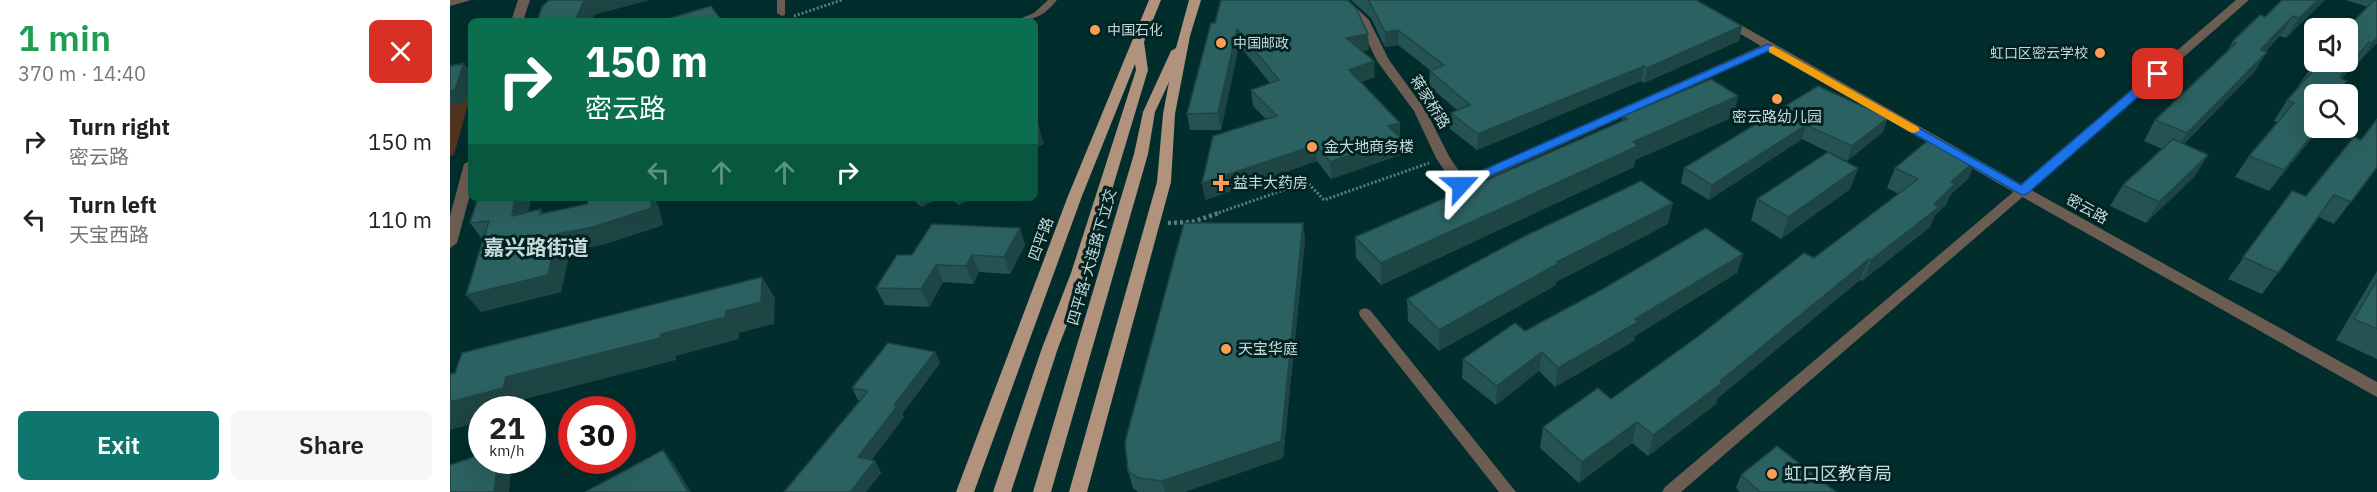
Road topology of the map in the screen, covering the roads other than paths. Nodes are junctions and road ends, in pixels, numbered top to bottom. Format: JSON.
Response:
{"nodes":[{"id":1,"x":465,"y":0,"type":"edge"},
{"id":2,"x":524,"y":0,"type":"edge"},
{"id":3,"x":781,"y":0,"type":"edge"},
{"id":4,"x":1053,"y":0,"type":"edge"},
{"id":5,"x":1155,"y":0,"type":"edge"},
{"id":6,"x":1195,"y":0,"type":"edge"},
{"id":7,"x":1341,"y":0,"type":"edge"},
{"id":8,"x":1689,"y":0,"type":"edge"},
{"id":9,"x":2243,"y":0,"type":"edge"},
{"id":10,"x":450,"y":3,"type":"edge"},
{"id":11,"x":786,"y":15,"type":"road end"},
{"id":12,"x":518,"y":18,"type":"edge"},
{"id":13,"x":1028,"y":18,"type":"edge"},
{"id":14,"x":1184,"y":36,"type":"junction"},
{"id":15,"x":1138,"y":43,"type":"junction"},
{"id":16,"x":1768,"y":47,"type":"junction"},
{"id":17,"x":468,"y":175,"type":"edge"},
{"id":18,"x":2022,"y":191,"type":"junction"},
{"id":19,"x":450,"y":243,"type":"edge"},
{"id":20,"x":1365,"y":313,"type":"dead end"},
{"id":21,"x":2377,"y":390,"type":"edge"},
{"id":22,"x":965,"y":492,"type":"edge"},
{"id":23,"x":1002,"y":492,"type":"edge"},
{"id":24,"x":1042,"y":492,"type":"edge"},
{"id":25,"x":1078,"y":492,"type":"edge"},
{"id":26,"x":1508,"y":492,"type":"edge"},
{"id":27,"x":1670,"y":492,"type":"edge"}],
"edges":[{"from":1,"to":10,"type":"street"},
{"from":2,"to":12,"type":"street"},
{"from":3,"to":11,"type":"lane"},
{"from":4,"to":13,"type":"lane"},
{"from":5,"to":15,"type":"main road","name":"四平路"},
{"from":6,"to":14,"type":"main road"},
{"from":7,"to":16,"type":"street","name":"蒋家桥路"},
{"from":8,"to":16,"type":"street","name":"密云路"},
{"from":9,"to":18,"type":"street"},
{"from":14,"to":24,"type":"main road","name":"四平路-大连路下立交"},
{"from":14,"to":25,"type":"main road"},
{"from":15,"to":22,"type":"main road","name":"四平路"},
{"from":15,"to":23,"type":"main road","name":"四平路-大连路下立交"},
{"from":16,"to":18,"type":"street","name":"密云路"},
{"from":17,"to":19,"type":"street"},
{"from":18,"to":21,"type":"street","name":"密云路"},
{"from":18,"to":27,"type":"lane"},
{"from":20,"to":26,"type":"lane"}]}
